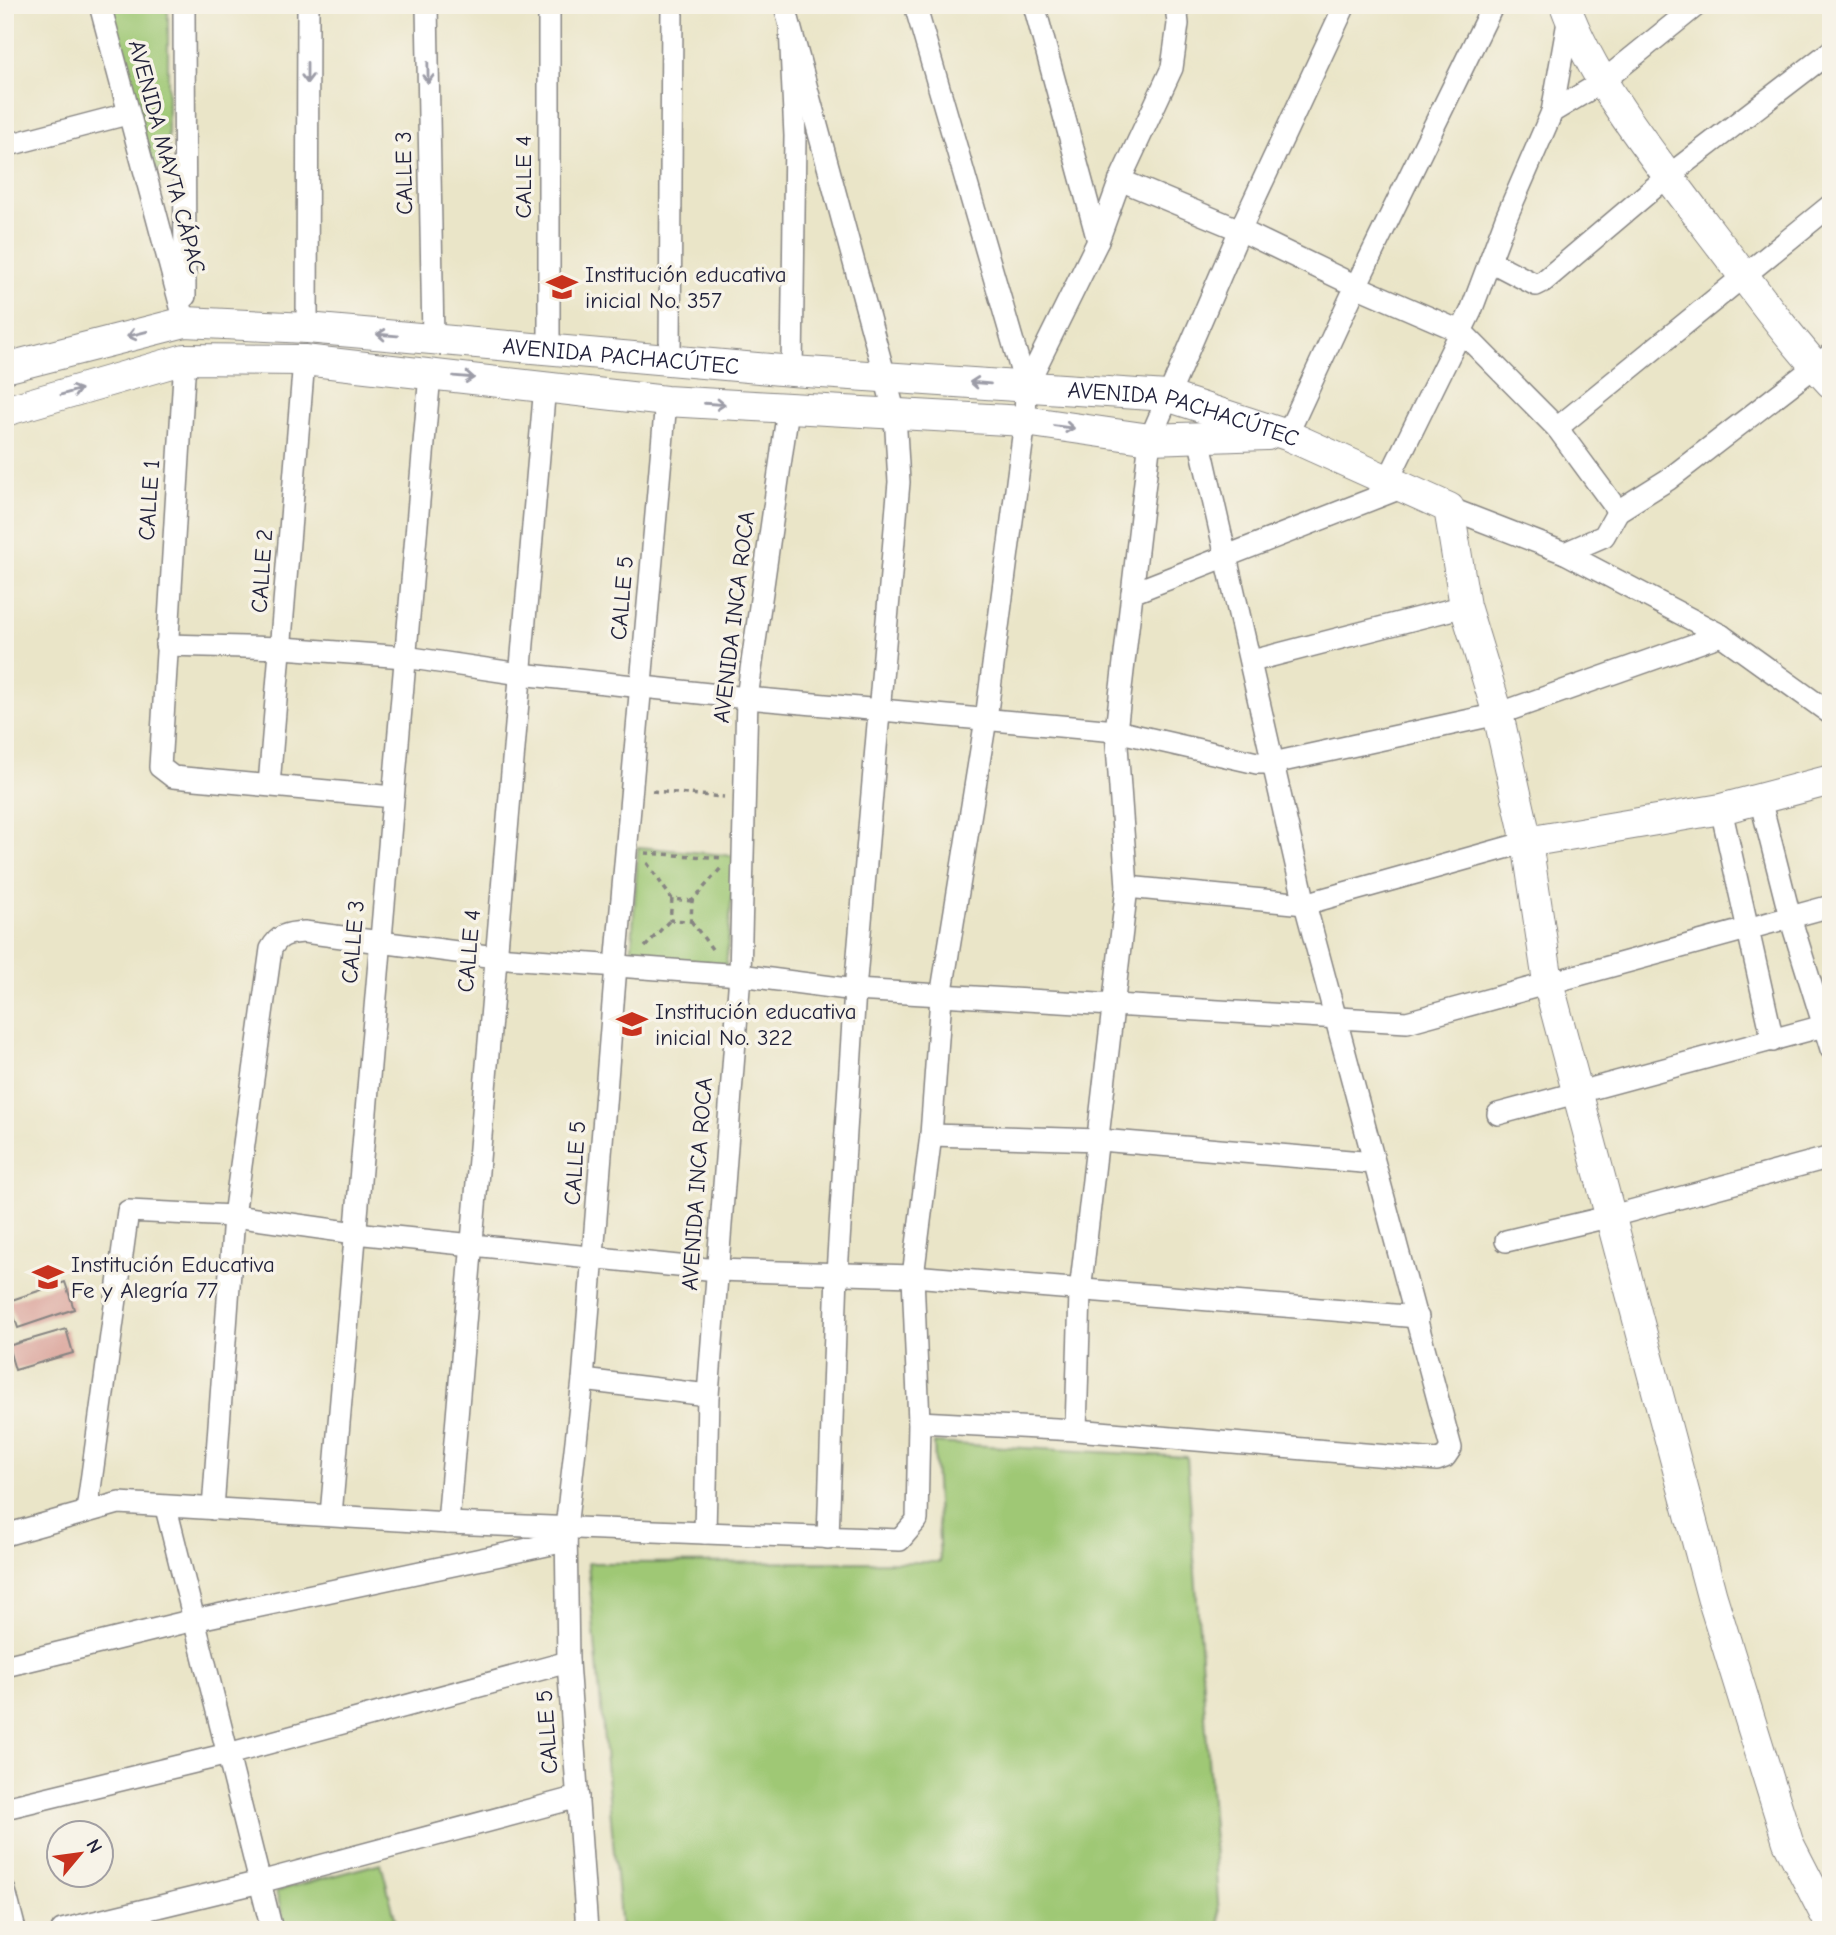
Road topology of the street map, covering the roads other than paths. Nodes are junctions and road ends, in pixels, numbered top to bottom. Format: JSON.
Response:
{"nodes":[{"id":1,"x":100,"y":5,"type":"edge"},
{"id":2,"x":184,"y":5,"type":"edge"},
{"id":3,"x":308,"y":5,"type":"edge"},
{"id":4,"x":426,"y":5,"type":"edge"},
{"id":5,"x":549,"y":5,"type":"edge"},
{"id":6,"x":672,"y":5,"type":"edge"},
{"id":7,"x":915,"y":5,"type":"edge"},
{"id":8,"x":1034,"y":5,"type":"edge"},
{"id":9,"x":1176,"y":5,"type":"edge"},
{"id":10,"x":1345,"y":5,"type":"edge"},
{"id":11,"x":1493,"y":5,"type":"edge"},
{"id":12,"x":1697,"y":5,"type":"edge"},
{"id":13,"x":1567,"y":10,"type":"edge"},
{"id":14,"x":788,"y":16,"type":"edge"},
{"id":15,"x":1831,"y":51,"type":"edge"},
{"id":16,"x":1602,"y":82,"type":"junction"},
{"id":17,"x":1552,"y":112,"type":"junction"},
{"id":18,"x":127,"y":114,"type":"junction"},
{"id":19,"x":5,"y":146,"type":"edge"},
{"id":20,"x":1668,"y":176,"type":"junction"},
{"id":21,"x":1120,"y":180,"type":"junction"},
{"id":22,"x":1831,"y":205,"type":"edge"},
{"id":23,"x":1240,"y":230,"type":"junction"},
{"id":24,"x":1098,"y":241,"type":"junction"},
{"id":25,"x":1490,"y":261,"type":"junction"},
{"id":26,"x":1744,"y":276,"type":"junction"},
{"id":27,"x":1356,"y":286,"type":"junction"},
{"id":28,"x":185,"y":322,"type":"junction"},
{"id":29,"x":307,"y":328,"type":"junction"},
{"id":30,"x":1462,"y":331,"type":"junction"},
{"id":31,"x":433,"y":339,"type":"junction"},
{"id":32,"x":549,"y":349,"type":"junction"},
{"id":33,"x":185,"y":359,"type":"junction"},
{"id":34,"x":304,"y":360,"type":"junction"},
{"id":35,"x":670,"y":360,"type":"junction"},
{"id":36,"x":5,"y":368,"type":"edge"},
{"id":37,"x":1825,"y":368,"type":"edge"},
{"id":38,"x":792,"y":371,"type":"junction"},
{"id":39,"x":430,"y":374,"type":"junction"},
{"id":40,"x":885,"y":375,"type":"junction"},
{"id":41,"x":545,"y":385,"type":"junction"},
{"id":42,"x":1026,"y":387,"type":"junction"},
{"id":43,"x":1167,"y":396,"type":"junction"},
{"id":44,"x":666,"y":401,"type":"junction"},
{"id":45,"x":788,"y":409,"type":"junction"},
{"id":46,"x":5,"y":411,"type":"edge"},
{"id":47,"x":895,"y":414,"type":"junction"},
{"id":48,"x":1026,"y":421,"type":"junction"},
{"id":49,"x":1556,"y":428,"type":"junction"},
{"id":50,"x":1287,"y":435,"type":"junction"},
{"id":51,"x":1199,"y":438,"type":"junction"},
{"id":52,"x":1150,"y":439,"type":"junction"},
{"id":53,"x":1397,"y":482,"type":"junction"},
{"id":54,"x":1449,"y":508,"type":"junction"},
{"id":55,"x":1618,"y":511,"type":"junction"},
{"id":56,"x":1565,"y":553,"type":"junction"},
{"id":57,"x":1226,"y":555,"type":"junction"},
{"id":58,"x":1132,"y":593,"type":"junction"},
{"id":59,"x":1465,"y":606,"type":"junction"},
{"id":60,"x":1721,"y":635,"type":"junction"},
{"id":61,"x":166,"y":645,"type":"junction"},
{"id":62,"x":283,"y":648,"type":"junction"},
{"id":63,"x":405,"y":657,"type":"junction"},
{"id":64,"x":1252,"y":661,"type":"junction"},
{"id":65,"x":520,"y":674,"type":"junction"},
{"id":66,"x":641,"y":686,"type":"junction"},
{"id":67,"x":747,"y":698,"type":"junction"},
{"id":68,"x":877,"y":709,"type":"junction"},
{"id":69,"x":1498,"y":714,"type":"junction"},
{"id":70,"x":1831,"y":714,"type":"edge"},
{"id":71,"x":986,"y":719,"type":"junction"},
{"id":72,"x":1116,"y":731,"type":"junction"},
{"id":73,"x":1273,"y":763,"type":"junction"},
{"id":74,"x":1831,"y":780,"type":"edge"},
{"id":75,"x":269,"y":785,"type":"junction"},
{"id":76,"x":393,"y":797,"type":"junction"},
{"id":77,"x":1760,"y":799,"type":"junction"},
{"id":78,"x":1721,"y":809,"type":"junction"},
{"id":79,"x":1527,"y":842,"type":"junction"},
{"id":80,"x":1127,"y":887,"type":"junction"},
{"id":81,"x":1305,"y":904,"type":"junction"},
{"id":82,"x":1831,"y":906,"type":"edge"},
{"id":83,"x":1790,"y":917,"type":"junction"},
{"id":84,"x":1746,"y":929,"type":"junction"},
{"id":85,"x":380,"y":943,"type":"junction"},
{"id":86,"x":495,"y":957,"type":"junction"},
{"id":87,"x":616,"y":966,"type":"junction"},
{"id":88,"x":740,"y":975,"type":"junction"},
{"id":89,"x":1548,"y":982,"type":"junction"},
{"id":90,"x":855,"y":990,"type":"junction"},
{"id":91,"x":941,"y":997,"type":"junction"},
{"id":92,"x":1112,"y":1007,"type":"junction"},
{"id":93,"x":1337,"y":1018,"type":"junction"},
{"id":94,"x":1827,"y":1025,"type":"edge"},
{"id":95,"x":1773,"y":1041,"type":"junction"},
{"id":96,"x":1831,"y":1049,"type":"edge"},
{"id":97,"x":1579,"y":1094,"type":"junction"},
{"id":98,"x":1498,"y":1114,"type":"dead end"},
{"id":99,"x":931,"y":1135,"type":"junction"},
{"id":100,"x":1100,"y":1140,"type":"junction"},
{"id":101,"x":1831,"y":1157,"type":"edge"},
{"id":102,"x":1374,"y":1163,"type":"junction"},
{"id":103,"x":234,"y":1216,"type":"junction"},
{"id":104,"x":1612,"y":1216,"type":"junction"},
{"id":105,"x":355,"y":1233,"type":"junction"},
{"id":106,"x":1506,"y":1241,"type":"dead end"},
{"id":107,"x":471,"y":1244,"type":"junction"},
{"id":108,"x":594,"y":1256,"type":"junction"},
{"id":109,"x":717,"y":1270,"type":"junction"},
{"id":110,"x":837,"y":1273,"type":"junction"},
{"id":111,"x":913,"y":1276,"type":"junction"},
{"id":112,"x":1080,"y":1292,"type":"junction"},
{"id":113,"x":1418,"y":1317,"type":"junction"},
{"id":114,"x":583,"y":1380,"type":"junction"},
{"id":115,"x":708,"y":1395,"type":"junction"},
{"id":116,"x":919,"y":1422,"type":"junction"},
{"id":117,"x":1076,"y":1430,"type":"junction"},
{"id":118,"x":166,"y":1508,"type":"junction"},
{"id":119,"x":213,"y":1509,"type":"junction"},
{"id":120,"x":87,"y":1511,"type":"junction"},
{"id":121,"x":331,"y":1515,"type":"junction"},
{"id":122,"x":448,"y":1523,"type":"junction"},
{"id":123,"x":705,"y":1533,"type":"junction"},
{"id":124,"x":566,"y":1534,"type":"junction"},
{"id":125,"x":5,"y":1535,"type":"edge"},
{"id":126,"x":828,"y":1538,"type":"junction"},
{"id":127,"x":194,"y":1620,"type":"junction"},
{"id":128,"x":568,"y":1662,"type":"junction"},
{"id":129,"x":5,"y":1666,"type":"edge"},
{"id":130,"x":228,"y":1754,"type":"junction"},
{"id":131,"x":578,"y":1797,"type":"junction"},
{"id":132,"x":5,"y":1808,"type":"edge"},
{"id":133,"x":260,"y":1882,"type":"junction"},
{"id":134,"x":5,"y":1891,"type":"edge"},
{"id":135,"x":1831,"y":1926,"type":"edge"},
{"id":136,"x":15,"y":1930,"type":"edge"},
{"id":137,"x":62,"y":1930,"type":"edge"},
{"id":138,"x":272,"y":1930,"type":"edge"},
{"id":139,"x":587,"y":1930,"type":"edge"}],
"edges":[{"from":1,"to":18,"type":"street","name":"AVENIDA MAYTA CÁPAC"},
{"from":2,"to":28,"type":"street"},
{"from":3,"to":29,"type":"street","one_way":true},
{"from":4,"to":31,"type":"street","name":"CALLE 3","one_way":true},
{"from":5,"to":32,"type":"street","name":"CALLE 4"},
{"from":6,"to":35,"type":"street"},
{"from":7,"to":42,"type":"street"},
{"from":8,"to":24,"type":"street"},
{"from":9,"to":21,"type":"street"},
{"from":10,"to":23,"type":"street"},
{"from":11,"to":27,"type":"street"},
{"from":12,"to":16,"type":"street"},
{"from":13,"to":16,"type":"street"},
{"from":13,"to":17,"type":"street"},
{"from":14,"to":38,"type":"street"},
{"from":14,"to":40,"type":"street"},
{"from":15,"to":20,"type":"street"},
{"from":16,"to":17,"type":"street"},
{"from":16,"to":20,"type":"street"},
{"from":17,"to":25,"type":"street"},
{"from":18,"to":19,"type":"street"},
{"from":18,"to":28,"type":"street","name":"AVENIDA MAYTA CÁPAC"},
{"from":20,"to":25,"type":"street"},
{"from":20,"to":26,"type":"street"},
{"from":21,"to":23,"type":"street"},
{"from":21,"to":24,"type":"street"},
{"from":22,"to":26,"type":"street"},
{"from":23,"to":27,"type":"street"},
{"from":23,"to":43,"type":"street"},
{"from":24,"to":42,"type":"street"},
{"from":25,"to":30,"type":"street"},
{"from":26,"to":37,"type":"street"},
{"from":26,"to":49,"type":"street"},
{"from":27,"to":30,"type":"street"},
{"from":27,"to":50,"type":"street"},
{"from":28,"to":29,"type":"street","name":"AVENIDA PACHACÚTEC"},
{"from":28,"to":36,"type":"street","name":"AVENIDA PACHACÚTEC","one_way":true},
{"from":31,"to":29,"type":"street","name":"AVENIDA PACHACÚTEC","one_way":true},
{"from":30,"to":49,"type":"street"},
{"from":30,"to":53,"type":"street"},
{"from":31,"to":32,"type":"street","name":"AVENIDA PACHACÚTEC"},
{"from":32,"to":35,"type":"street","name":"AVENIDA PACHACÚTEC"},
{"from":33,"to":34,"type":"street","name":"AVENIDA PACHACÚTEC"},
{"from":46,"to":33,"type":"street","name":"AVENIDA PACHACÚTEC","one_way":true},
{"from":33,"to":61,"type":"street","name":"CALLE 1"},
{"from":34,"to":39,"type":"street","name":"AVENIDA PACHACÚTEC"},
{"from":34,"to":62,"type":"street","name":"CALLE 2"},
{"from":35,"to":38,"type":"street","name":"AVENIDA PACHACÚTEC"},
{"from":37,"to":55,"type":"street"},
{"from":38,"to":40,"type":"street","name":"AVENIDA PACHACÚTEC"},
{"from":39,"to":41,"type":"street","name":"AVENIDA PACHACÚTEC","one_way":true},
{"from":39,"to":63,"type":"street","name":"CALLE 3"},
{"from":42,"to":40,"type":"street","name":"AVENIDA PACHACÚTEC","one_way":true},
{"from":40,"to":47,"type":"street"},
{"from":41,"to":44,"type":"street","name":"AVENIDA PACHACÚTEC"},
{"from":41,"to":65,"type":"street","name":"CALLE 4"},
{"from":42,"to":43,"type":"street","name":"AVENIDA PACHACÚTEC"},
{"from":42,"to":48,"type":"street"},
{"from":43,"to":50,"type":"street","name":"AVENIDA PACHACÚTEC"},
{"from":43,"to":52,"type":"street"},
{"from":44,"to":45,"type":"street","name":"AVENIDA PACHACÚTEC","one_way":true},
{"from":44,"to":66,"type":"street","name":"CALLE 5"},
{"from":45,"to":47,"type":"street","name":"AVENIDA PACHACÚTEC"},
{"from":45,"to":67,"type":"street","name":"AVENIDA INCA ROCA"},
{"from":47,"to":48,"type":"street","name":"AVENIDA PACHACÚTEC"},
{"from":47,"to":68,"type":"street"},
{"from":48,"to":52,"type":"street","name":"AVENIDA PACHACÚTEC","one_way":true},
{"from":48,"to":71,"type":"street"},
{"from":49,"to":55,"type":"street"},
{"from":50,"to":51,"type":"street","name":"AVENIDA PACHACÚTEC"},
{"from":50,"to":53,"type":"street"},
{"from":51,"to":52,"type":"street","name":"AVENIDA PACHACÚTEC"},
{"from":51,"to":57,"type":"street"},
{"from":52,"to":58,"type":"street"},
{"from":53,"to":54,"type":"street"},
{"from":53,"to":57,"type":"street"},
{"from":54,"to":56,"type":"street"},
{"from":54,"to":59,"type":"street"},
{"from":55,"to":56,"type":"street"},
{"from":56,"to":60,"type":"street"},
{"from":57,"to":58,"type":"street"},
{"from":57,"to":64,"type":"street"},
{"from":58,"to":72,"type":"street"},
{"from":59,"to":64,"type":"street"},
{"from":59,"to":69,"type":"street"},
{"from":60,"to":69,"type":"street"},
{"from":60,"to":70,"type":"street"},
{"from":61,"to":62,"type":"street"},
{"from":61,"to":75,"type":"street","name":"CALLE 1"},
{"from":62,"to":63,"type":"street"},
{"from":62,"to":75,"type":"street","name":"CALLE 2"},
{"from":63,"to":65,"type":"street"},
{"from":63,"to":76,"type":"street","name":"CALLE 3"},
{"from":64,"to":73,"type":"street"},
{"from":65,"to":66,"type":"street"},
{"from":65,"to":86,"type":"street","name":"CALLE 4"},
{"from":66,"to":67,"type":"street"},
{"from":66,"to":87,"type":"street","name":"CALLE 5"},
{"from":67,"to":68,"type":"street"},
{"from":67,"to":88,"type":"street","name":"AVENIDA INCA ROCA"},
{"from":68,"to":71,"type":"street"},
{"from":68,"to":90,"type":"street"},
{"from":69,"to":73,"type":"street"},
{"from":69,"to":79,"type":"street"},
{"from":71,"to":72,"type":"street"},
{"from":71,"to":91,"type":"street"},
{"from":72,"to":73,"type":"street"},
{"from":72,"to":80,"type":"street"},
{"from":73,"to":81,"type":"street"},
{"from":74,"to":77,"type":"street"},
{"from":75,"to":76,"type":"street"},
{"from":76,"to":85,"type":"street","name":"CALLE 3"},
{"from":77,"to":78,"type":"street"},
{"from":77,"to":83,"type":"street"},
{"from":78,"to":79,"type":"street"},
{"from":78,"to":84,"type":"street"},
{"from":79,"to":81,"type":"street"},
{"from":79,"to":89,"type":"street"},
{"from":80,"to":81,"type":"street"},
{"from":80,"to":92,"type":"street"},
{"from":81,"to":93,"type":"street"},
{"from":82,"to":83,"type":"street"},
{"from":83,"to":84,"type":"street"},
{"from":83,"to":94,"type":"street"},
{"from":84,"to":89,"type":"street"},
{"from":84,"to":95,"type":"street"},
{"from":85,"to":86,"type":"street"},
{"from":85,"to":103,"type":"street"},
{"from":85,"to":105,"type":"street","name":"CALLE 3"},
{"from":86,"to":87,"type":"street"},
{"from":86,"to":107,"type":"street","name":"CALLE 4"},
{"from":87,"to":88,"type":"street"},
{"from":87,"to":108,"type":"street","name":"CALLE 5"},
{"from":88,"to":90,"type":"street"},
{"from":88,"to":109,"type":"street","name":"AVENIDA INCA ROCA"},
{"from":89,"to":93,"type":"street"},
{"from":89,"to":97,"type":"street"},
{"from":90,"to":91,"type":"street"},
{"from":90,"to":110,"type":"street"},
{"from":91,"to":92,"type":"street"},
{"from":91,"to":99,"type":"street"},
{"from":92,"to":93,"type":"street"},
{"from":92,"to":100,"type":"street"},
{"from":93,"to":102,"type":"street"},
{"from":94,"to":95,"type":"street"},
{"from":94,"to":96,"type":"street"},
{"from":95,"to":97,"type":"street"},
{"from":97,"to":98,"type":"street"},
{"from":97,"to":104,"type":"street"},
{"from":99,"to":100,"type":"street"},
{"from":99,"to":111,"type":"street"},
{"from":100,"to":102,"type":"street"},
{"from":100,"to":112,"type":"street"},
{"from":101,"to":104,"type":"street"},
{"from":102,"to":113,"type":"street"},
{"from":103,"to":105,"type":"street"},
{"from":103,"to":119,"type":"street"},
{"from":103,"to":120,"type":"street"},
{"from":104,"to":106,"type":"street"},
{"from":104,"to":135,"type":"street"},
{"from":105,"to":107,"type":"street"},
{"from":105,"to":121,"type":"street","name":"CALLE 3"},
{"from":107,"to":108,"type":"street"},
{"from":107,"to":122,"type":"street","name":"CALLE 4"},
{"from":108,"to":109,"type":"street"},
{"from":108,"to":114,"type":"street","name":"CALLE 5"},
{"from":109,"to":110,"type":"street"},
{"from":109,"to":115,"type":"street","name":"AVENIDA INCA ROCA"},
{"from":110,"to":111,"type":"street"},
{"from":110,"to":126,"type":"street"},
{"from":111,"to":112,"type":"street"},
{"from":111,"to":116,"type":"street"},
{"from":112,"to":113,"type":"street"},
{"from":112,"to":117,"type":"street"},
{"from":113,"to":117,"type":"street"},
{"from":114,"to":115,"type":"street"},
{"from":114,"to":124,"type":"street","name":"CALLE 5"},
{"from":115,"to":123,"type":"street","name":"AVENIDA INCA ROCA"},
{"from":116,"to":117,"type":"street"},
{"from":116,"to":126,"type":"street"},
{"from":118,"to":119,"type":"street"},
{"from":118,"to":120,"type":"street"},
{"from":118,"to":127,"type":"street"},
{"from":119,"to":121,"type":"street"},
{"from":120,"to":125,"type":"street"},
{"from":121,"to":122,"type":"street"},
{"from":122,"to":124,"type":"street"},
{"from":123,"to":124,"type":"street"},
{"from":123,"to":126,"type":"street"},
{"from":124,"to":127,"type":"street"},
{"from":124,"to":128,"type":"street","name":"CALLE 5"},
{"from":127,"to":129,"type":"street"},
{"from":127,"to":130,"type":"street"},
{"from":128,"to":130,"type":"street"},
{"from":128,"to":131,"type":"street","name":"CALLE 5"},
{"from":130,"to":132,"type":"street"},
{"from":130,"to":133,"type":"street"},
{"from":131,"to":133,"type":"street"},
{"from":131,"to":139,"type":"street","name":"CALLE 5"},
{"from":133,"to":137,"type":"street"},
{"from":133,"to":138,"type":"street"},
{"from":134,"to":136,"type":"street"}]}
